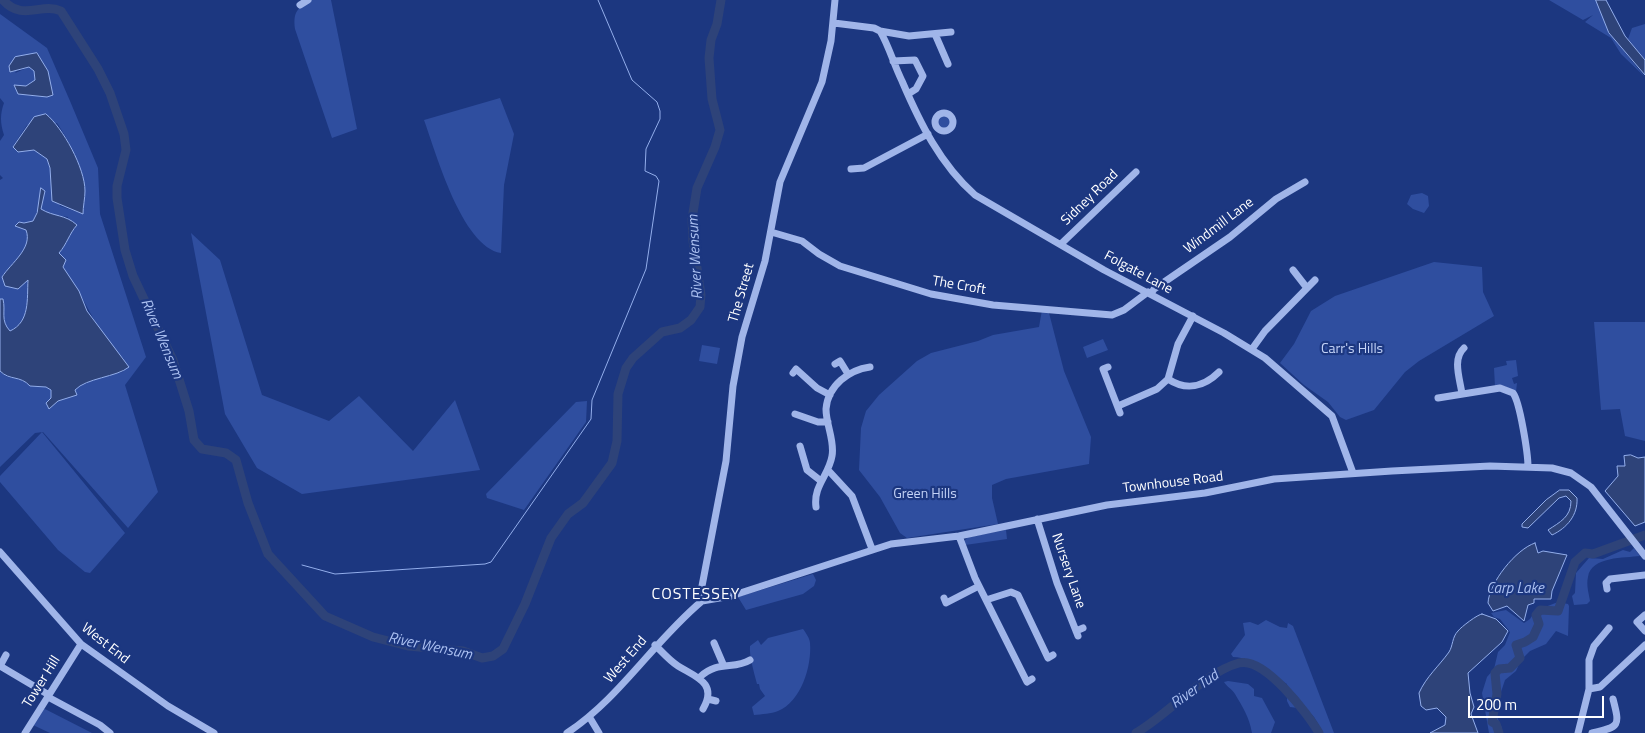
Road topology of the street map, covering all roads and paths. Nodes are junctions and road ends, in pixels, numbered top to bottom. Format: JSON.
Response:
{"nodes":[{"id":1,"x":308,"y":0,"type":"edge"},
{"id":2,"x":835,"y":0,"type":"edge"},
{"id":3,"x":300,"y":5,"type":"dead end"},
{"id":4,"x":834,"y":23,"type":"junction"},
{"id":5,"x":880,"y":32,"type":"junction"},
{"id":6,"x":935,"y":34,"type":"junction"},
{"id":7,"x":950,"y":34,"type":"dead end"},
{"id":8,"x":893,"y":61,"type":"junction"},
{"id":9,"x":948,"y":64,"type":"dead end"},
{"id":10,"x":908,"y":94,"type":"junction"},
{"id":11,"x":936,"y":126,"type":"dead end"},
{"id":12,"x":927,"y":132,"type":"junction"},
{"id":13,"x":854,"y":168,"type":"dead end"},
{"id":14,"x":1136,"y":172,"type":"dead end"},
{"id":15,"x":1305,"y":182,"type":"dead end"},
{"id":16,"x":770,"y":232,"type":"junction"},
{"id":17,"x":1062,"y":243,"type":"junction"},
{"id":18,"x":1296,"y":271,"type":"dead end"},
{"id":19,"x":1315,"y":280,"type":"dead end"},
{"id":20,"x":1307,"y":288,"type":"junction"},
{"id":21,"x":1149,"y":293,"type":"junction"},
{"id":22,"x":1193,"y":316,"type":"junction"},
{"id":23,"x":1464,"y":348,"type":"dead end"},
{"id":24,"x":1252,"y":350,"type":"junction"},
{"id":25,"x":1450,"y":354,"type":"dead end"},
{"id":26,"x":1458,"y":356,"type":"junction"},
{"id":27,"x":840,"y":361,"type":"dead end"},
{"id":28,"x":870,"y":367,"type":"dead end"},
{"id":29,"x":796,"y":369,"type":"dead end"},
{"id":30,"x":1103,"y":369,"type":"dead end"},
{"id":31,"x":848,"y":374,"type":"junction"},
{"id":32,"x":1217,"y":376,"type":"dead end"},
{"id":33,"x":1168,"y":379,"type":"junction"},
{"id":34,"x":1462,"y":394,"type":"junction"},
{"id":35,"x":830,"y":395,"type":"junction"},
{"id":36,"x":1438,"y":398,"type":"dead end"},
{"id":37,"x":800,"y":414,"type":"dead end"},
{"id":38,"x":828,"y":422,"type":"junction"},
{"id":39,"x":799,"y":450,"type":"dead end"},
{"id":40,"x":1528,"y":467,"type":"junction"},
{"id":41,"x":828,"y":470,"type":"junction"},
{"id":42,"x":1353,"y":473,"type":"junction"},
{"id":43,"x":821,"y":481,"type":"junction"},
{"id":44,"x":816,"y":507,"type":"dead end"},
{"id":45,"x":1037,"y":519,"type":"junction"},
{"id":46,"x":959,"y":536,"type":"junction"},
{"id":47,"x":872,"y":549,"type":"junction"},
{"id":48,"x":0,"y":552,"type":"edge"},
{"id":49,"x":1645,"y":556,"type":"edge"},
{"id":50,"x":1645,"y":575,"type":"edge"},
{"id":51,"x":979,"y":586,"type":"junction"},
{"id":52,"x":1607,"y":589,"type":"dead end"},
{"id":53,"x":986,"y":600,"type":"junction"},
{"id":54,"x":702,"y":601,"type":"junction"},
{"id":55,"x":946,"y":602,"type":"dead end"},
{"id":56,"x":1645,"y":615,"type":"edge"},
{"id":57,"x":1604,"y":630,"type":"dead end"},
{"id":58,"x":1645,"y":631,"type":"edge"},
{"id":59,"x":1079,"y":632,"type":"dead end"},
{"id":60,"x":81,"y":644,"type":"junction"},
{"id":61,"x":655,"y":645,"type":"junction"},
{"id":62,"x":718,"y":645,"type":"dead end"},
{"id":63,"x":1645,"y":645,"type":"edge"},
{"id":64,"x":6,"y":655,"type":"dead end"},
{"id":65,"x":1054,"y":655,"type":"dead end"},
{"id":66,"x":749,"y":663,"type":"dead end"},
{"id":67,"x":723,"y":664,"type":"junction"},
{"id":68,"x":0,"y":666,"type":"edge"},
{"id":69,"x":700,"y":677,"type":"junction"},
{"id":70,"x":1027,"y":682,"type":"dead end"},
{"id":71,"x":1589,"y":689,"type":"junction"},
{"id":72,"x":48,"y":696,"type":"junction"},
{"id":73,"x":708,"y":699,"type":"junction"},
{"id":74,"x":1613,"y":699,"type":"dead end"},
{"id":75,"x":716,"y":701,"type":"dead end"},
{"id":76,"x":703,"y":709,"type":"dead end"},
{"id":77,"x":590,"y":718,"type":"junction"},
{"id":78,"x":1607,"y":731,"type":"edge"},
{"id":79,"x":25,"y":733,"type":"edge"},
{"id":80,"x":110,"y":733,"type":"edge"},
{"id":81,"x":214,"y":733,"type":"edge"},
{"id":82,"x":567,"y":733,"type":"edge"},
{"id":83,"x":599,"y":733,"type":"edge"},
{"id":84,"x":1578,"y":733,"type":"edge"},
{"id":85,"x":1592,"y":733,"type":"edge"}],
"edges":[{"from":1,"to":3,"type":"street"},
{"from":2,"to":4,"type":"street","name":"The Street"},
{"from":4,"to":5,"type":"street"},
{"from":4,"to":16,"type":"street","name":"The Street"},
{"from":5,"to":6,"type":"street"},
{"from":5,"to":8,"type":"street","name":"Folgate Lane"},
{"from":6,"to":7,"type":"street"},
{"from":6,"to":9,"type":"street"},
{"from":8,"to":10,"type":"street","name":"Folgate Lane"},
{"from":8,"to":10,"type":"street"},
{"from":10,"to":12,"type":"street","name":"Folgate Lane"},
{"from":11,"to":12,"type":"street"},
{"from":12,"to":13,"type":"street"},
{"from":12,"to":17,"type":"street","name":"Folgate Lane"},
{"from":14,"to":17,"type":"street","name":"Sidney Road"},
{"from":15,"to":21,"type":"street","name":"Windmill Lane"},
{"from":16,"to":21,"type":"street","name":"The Croft"},
{"from":16,"to":54,"type":"street","name":"The Street"},
{"from":17,"to":21,"type":"street","name":"Folgate Lane"},
{"from":18,"to":20,"type":"street"},
{"from":19,"to":20,"type":"street"},
{"from":20,"to":24,"type":"street"},
{"from":21,"to":22,"type":"street","name":"Folgate Lane"},
{"from":22,"to":24,"type":"street","name":"Folgate Lane"},
{"from":22,"to":33,"type":"street"},
{"from":23,"to":26,"type":"street"},
{"from":24,"to":42,"type":"street","name":"Folgate Lane"},
{"from":25,"to":26,"type":"street"},
{"from":26,"to":34,"type":"street"},
{"from":27,"to":31,"type":"street"},
{"from":28,"to":31,"type":"street"},
{"from":29,"to":35,"type":"street"},
{"from":30,"to":33,"type":"street"},
{"from":31,"to":35,"type":"street"},
{"from":32,"to":33,"type":"street"},
{"from":34,"to":36,"type":"street"},
{"from":34,"to":40,"type":"street"},
{"from":35,"to":38,"type":"street"},
{"from":37,"to":38,"type":"street"},
{"from":38,"to":41,"type":"street"},
{"from":39,"to":43,"type":"street"},
{"from":40,"to":42,"type":"street","name":"Townhouse Road"},
{"from":40,"to":49,"type":"street","name":"Townhouse Road"},
{"from":41,"to":43,"type":"street"},
{"from":41,"to":47,"type":"street"},
{"from":42,"to":45,"type":"street","name":"Townhouse Road"},
{"from":43,"to":44,"type":"street"},
{"from":45,"to":46,"type":"street","name":"Townhouse Road"},
{"from":45,"to":59,"type":"street","name":"Nursery Lane"},
{"from":46,"to":47,"type":"street","name":"Townhouse Road"},
{"from":46,"to":51,"type":"street"},
{"from":47,"to":54,"type":"street","name":"Townhouse Road"},
{"from":48,"to":60,"type":"street","name":"West End"},
{"from":50,"to":52,"type":"street"},
{"from":51,"to":53,"type":"street"},
{"from":51,"to":55,"type":"street"},
{"from":53,"to":65,"type":"street"},
{"from":53,"to":70,"type":"street"},
{"from":54,"to":61,"type":"street","name":"West End"},
{"from":56,"to":58,"type":"street"},
{"from":57,"to":71,"type":"street"},
{"from":60,"to":72,"type":"street","name":"Tower Hill"},
{"from":60,"to":81,"type":"street","name":"West End"},
{"from":61,"to":69,"type":"street"},
{"from":61,"to":77,"type":"street","name":"West End"},
{"from":62,"to":67,"type":"street"},
{"from":63,"to":71,"type":"street"},
{"from":64,"to":68,"type":"street"},
{"from":66,"to":67,"type":"street"},
{"from":67,"to":69,"type":"street"},
{"from":68,"to":72,"type":"street"},
{"from":69,"to":73,"type":"street"},
{"from":71,"to":84,"type":"street"},
{"from":72,"to":79,"type":"street","name":"Tower Hill"},
{"from":72,"to":80,"type":"street"},
{"from":73,"to":75,"type":"street"},
{"from":73,"to":76,"type":"street"},
{"from":74,"to":78,"type":"street"},
{"from":77,"to":82,"type":"street","name":"West End"},
{"from":77,"to":83,"type":"street"},
{"from":78,"to":85,"type":"street"}]}
